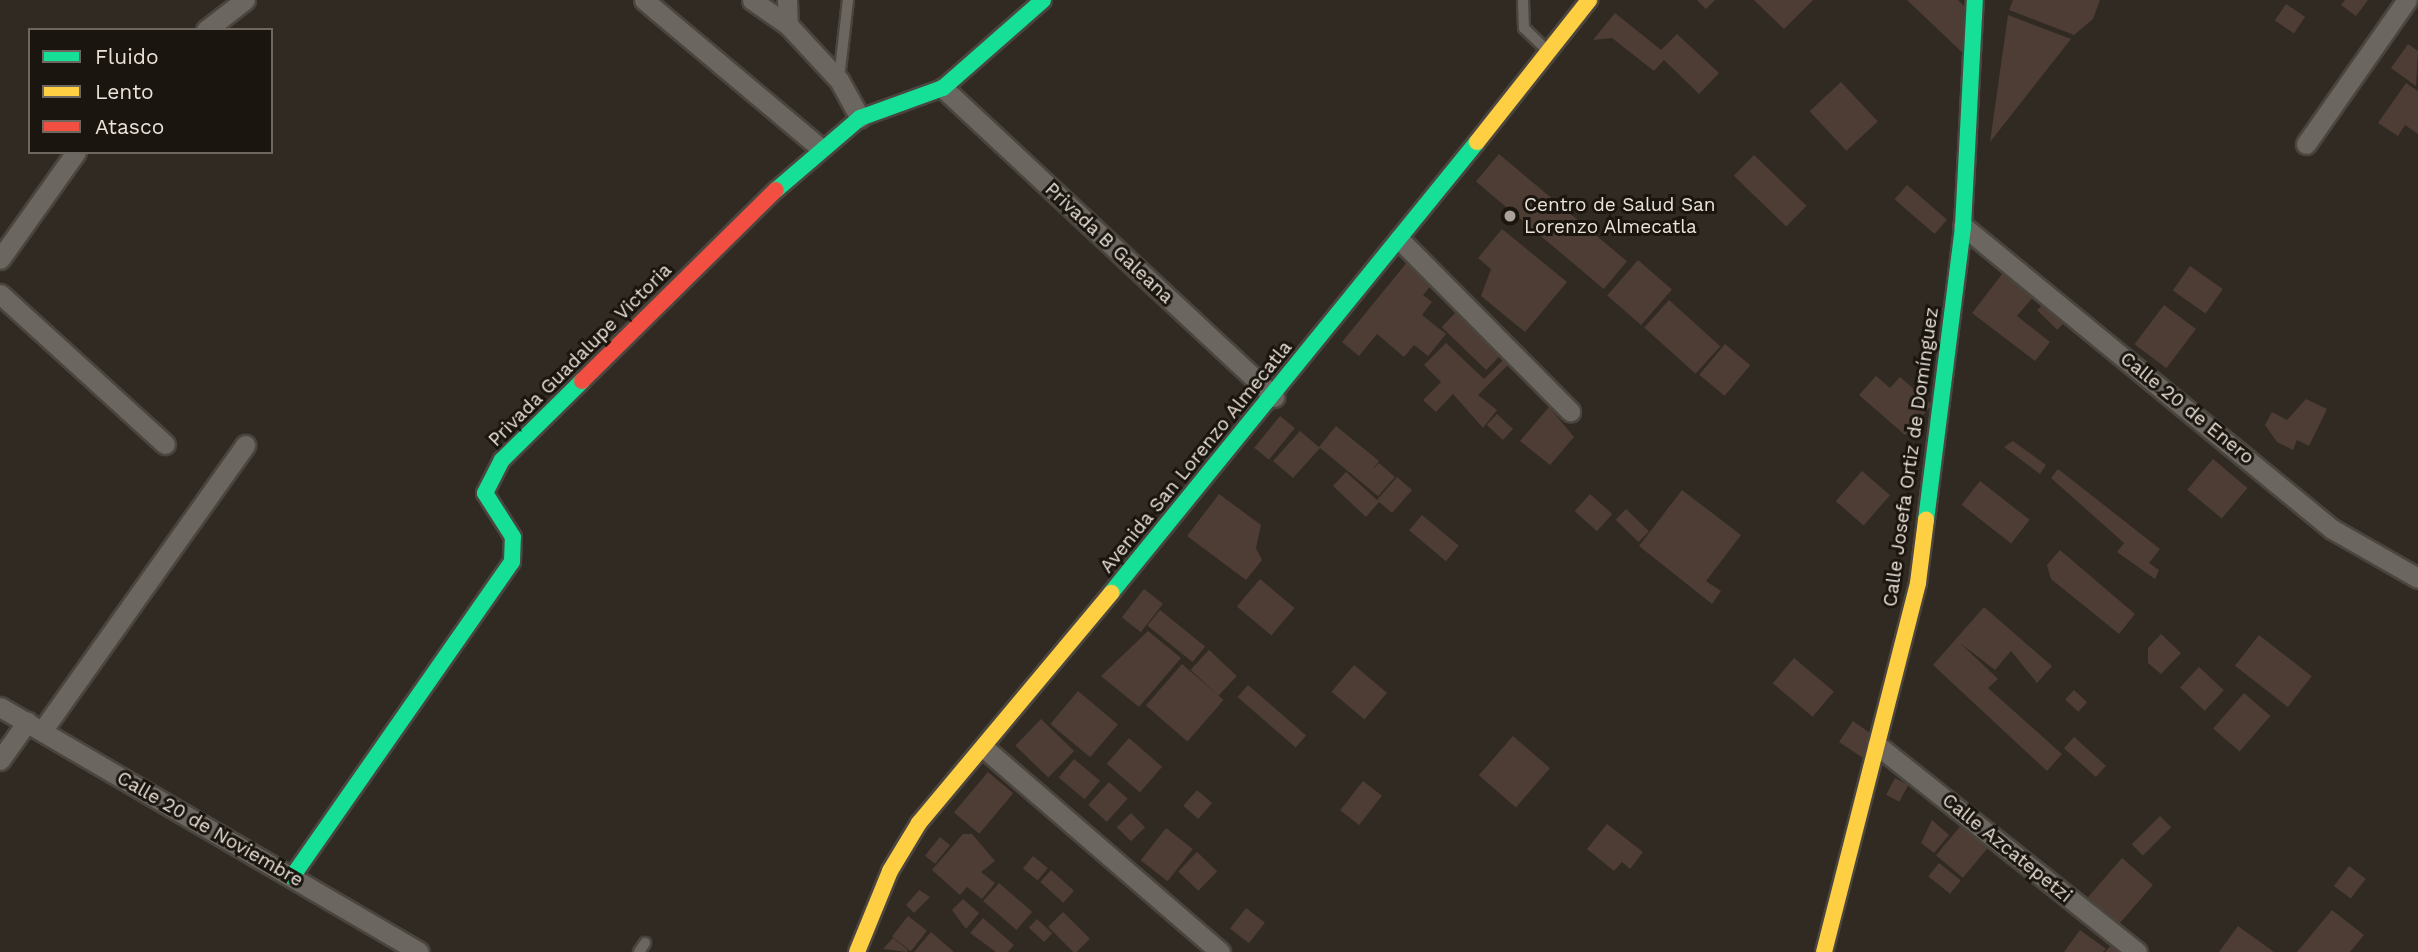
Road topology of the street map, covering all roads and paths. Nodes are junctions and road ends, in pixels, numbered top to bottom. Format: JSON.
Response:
{"nodes":[{"id":1,"x":644,"y":0,"type":"edge"},
{"id":2,"x":752,"y":0,"type":"edge"},
{"id":3,"x":787,"y":0,"type":"edge"},
{"id":4,"x":848,"y":0,"type":"edge"},
{"id":5,"x":1043,"y":0,"type":"edge"},
{"id":6,"x":1523,"y":0,"type":"edge"},
{"id":7,"x":1569,"y":0,"type":"edge"},
{"id":8,"x":1589,"y":0,"type":"edge"},
{"id":9,"x":1975,"y":0,"type":"edge"},
{"id":10,"x":2407,"y":0,"type":"edge"},
{"id":11,"x":239,"y":1,"type":"edge"},
{"id":12,"x":1571,"y":23,"type":"junction"},
{"id":13,"x":788,"y":25,"type":"junction"},
{"id":14,"x":208,"y":28,"type":"edge"},
{"id":15,"x":1548,"y":51,"type":"junction"},
{"id":16,"x":839,"y":80,"type":"junction"},
{"id":17,"x":943,"y":89,"type":"junction"},
{"id":18,"x":860,"y":118,"type":"junction"},
{"id":19,"x":2306,"y":144,"type":"dead end"},
{"id":20,"x":818,"y":147,"type":"junction"},
{"id":21,"x":75,"y":154,"type":"edge"},
{"id":22,"x":1963,"y":226,"type":"junction"},
{"id":23,"x":1399,"y":239,"type":"junction"},
{"id":24,"x":0,"y":259,"type":"edge"},
{"id":25,"x":0,"y":294,"type":"edge"},
{"id":26,"x":1274,"y":397,"type":"junction"},
{"id":27,"x":1570,"y":411,"type":"dead end"},
{"id":28,"x":165,"y":444,"type":"dead end"},
{"id":29,"x":245,"y":444,"type":"dead end"},
{"id":30,"x":2418,"y":579,"type":"edge"},
{"id":31,"x":0,"y":707,"type":"edge"},
{"id":32,"x":35,"y":727,"type":"junction"},
{"id":33,"x":1877,"y":745,"type":"junction"},
{"id":34,"x":984,"y":748,"type":"junction"},
{"id":35,"x":0,"y":760,"type":"edge"},
{"id":36,"x":292,"y":877,"type":"junction"},
{"id":37,"x":419,"y":952,"type":"edge"},
{"id":38,"x":857,"y":952,"type":"edge"},
{"id":39,"x":1220,"y":952,"type":"edge"},
{"id":40,"x":1824,"y":952,"type":"edge"},
{"id":41,"x":2137,"y":952,"type":"edge"}],
"edges":[{"from":1,"to":20,"type":"street"},
{"from":2,"to":13,"type":"street"},
{"from":3,"to":13,"type":"street"},
{"from":4,"to":16,"type":"lane"},
{"from":5,"to":17,"type":"street","name":"Privada Guadalupe Victoria"},
{"from":6,"to":15,"type":"lane"},
{"from":7,"to":12,"type":"lane"},
{"from":8,"to":12,"type":"street","name":"Avenida San Lorenzo Almecatla"},
{"from":9,"to":22,"type":"street","name":"Calle Josefa Ortiz de Domínguez"},
{"from":10,"to":19,"type":"street"},
{"from":11,"to":14,"type":"street"},
{"from":12,"to":15,"type":"street","name":"Avenida San Lorenzo Almecatla"},
{"from":13,"to":16,"type":"street"},
{"from":15,"to":23,"type":"street","name":"Avenida San Lorenzo Almecatla"},
{"from":16,"to":18,"type":"street"},
{"from":17,"to":18,"type":"street","name":"Privada Guadalupe Victoria"},
{"from":17,"to":26,"type":"street","name":"Privada B Galeana"},
{"from":18,"to":20,"type":"street","name":"Privada Guadalupe Victoria"},
{"from":20,"to":36,"type":"street","name":"Privada Guadalupe Victoria"},
{"from":21,"to":24,"type":"street"},
{"from":22,"to":30,"type":"street","name":"Calle 20 de Enero"},
{"from":22,"to":33,"type":"street","name":"Calle Josefa Ortiz de Domínguez"},
{"from":23,"to":26,"type":"street","name":"Avenida San Lorenzo Almecatla"},
{"from":23,"to":27,"type":"street"},
{"from":25,"to":28,"type":"street"},
{"from":26,"to":34,"type":"street","name":"Avenida San Lorenzo Almecatla"},
{"from":29,"to":32,"type":"street"},
{"from":31,"to":32,"type":"street","name":"Calle 20 de Noviembre"},
{"from":32,"to":35,"type":"street"},
{"from":32,"to":36,"type":"street","name":"Calle 20 de Noviembre"},
{"from":33,"to":40,"type":"street","name":"Calle Josefa Ortiz de Domínguez"},
{"from":33,"to":41,"type":"street","name":"Calle Azcatepetzi"},
{"from":34,"to":38,"type":"street","name":"Avenida San Lorenzo Almecatla"},
{"from":34,"to":39,"type":"street"},
{"from":36,"to":37,"type":"street","name":"Calle 20 de Noviembre"}]}
